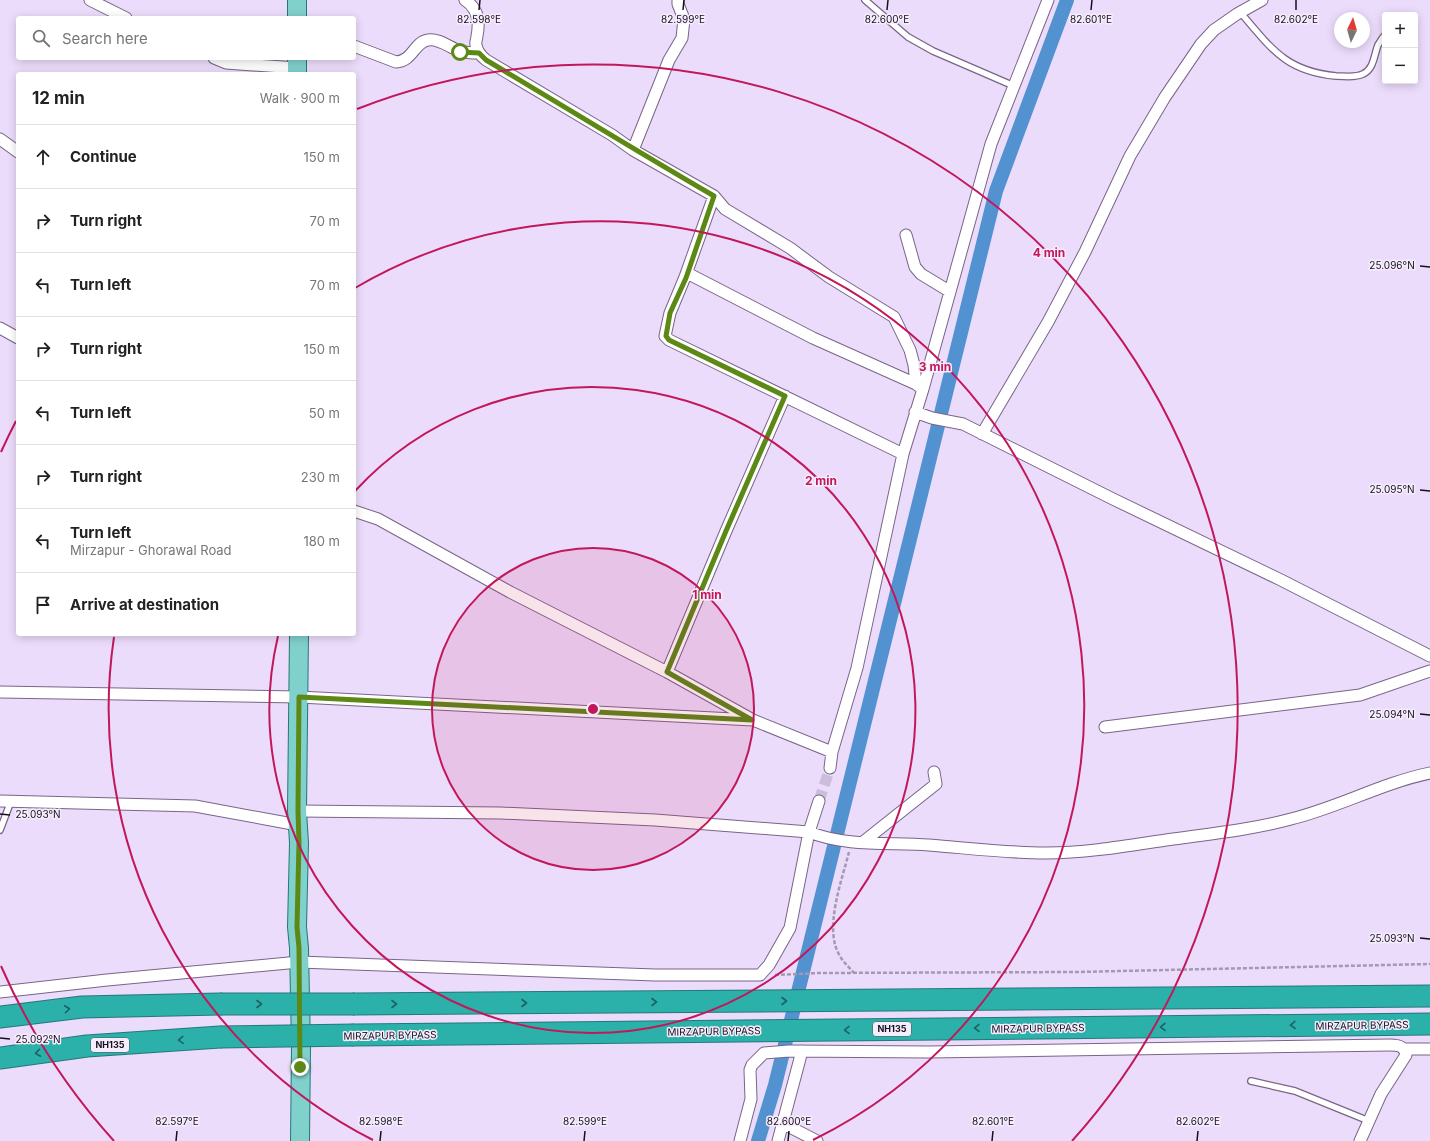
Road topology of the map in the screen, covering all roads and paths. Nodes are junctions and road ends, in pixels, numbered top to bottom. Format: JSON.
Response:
{"nodes":[{"id":1,"x":90,"y":0,"type":"edge"},
{"id":2,"x":297,"y":0,"type":"edge"},
{"id":3,"x":465,"y":0,"type":"edge"},
{"id":4,"x":678,"y":0,"type":"edge"},
{"id":5,"x":865,"y":0,"type":"edge"},
{"id":6,"x":1048,"y":0,"type":"edge"},
{"id":7,"x":1262,"y":0,"type":"edge"},
{"id":8,"x":1240,"y":12,"type":"junction"},
{"id":9,"x":122,"y":16,"type":"edge"},
{"id":10,"x":297,"y":16,"type":"edge"},
{"id":11,"x":1382,"y":39,"type":"edge"},
{"id":12,"x":356,"y":47,"type":"edge"},
{"id":13,"x":479,"y":53,"type":"junction"},
{"id":14,"x":219,"y":60,"type":"edge"},
{"id":15,"x":297,"y":67,"type":"edge"},
{"id":16,"x":1014,"y":86,"type":"junction"},
{"id":17,"x":0,"y":139,"type":"edge"},
{"id":18,"x":633,"y":150,"type":"junction"},
{"id":19,"x":16,"y":151,"type":"edge"},
{"id":20,"x":714,"y":196,"type":"junction"},
{"id":21,"x":906,"y":235,"type":"dead end"},
{"id":22,"x":687,"y":273,"type":"junction"},
{"id":23,"x":949,"y":291,"type":"junction"},
{"id":24,"x":0,"y":328,"type":"edge"},
{"id":25,"x":16,"y":337,"type":"edge"},
{"id":26,"x":920,"y":387,"type":"junction"},
{"id":27,"x":785,"y":396,"type":"junction"},
{"id":28,"x":915,"y":412,"type":"junction"},
{"id":29,"x":982,"y":434,"type":"junction"},
{"id":30,"x":903,"y":454,"type":"junction"},
{"id":31,"x":356,"y":512,"type":"edge"},
{"id":32,"x":299,"y":636,"type":"edge"},
{"id":33,"x":1430,"y":656,"type":"edge"},
{"id":34,"x":1430,"y":671,"type":"edge"},
{"id":35,"x":667,"y":672,"type":"junction"},
{"id":36,"x":0,"y":692,"type":"edge"},
{"id":37,"x":299,"y":697,"type":"junction"},
{"id":38,"x":752,"y":720,"type":"junction"},
{"id":39,"x":1105,"y":727,"type":"dead end"},
{"id":40,"x":832,"y":752,"type":"junction"},
{"id":41,"x":830,"y":768,"type":"tunnel mouth"},
{"id":42,"x":934,"y":772,"type":"dead end"},
{"id":43,"x":1430,"y":774,"type":"edge"},
{"id":44,"x":6,"y":801,"type":"edge"},
{"id":45,"x":819,"y":801,"type":"tunnel mouth"},
{"id":46,"x":298,"y":818,"type":"junction"},
{"id":47,"x":0,"y":830,"type":"edge"},
{"id":48,"x":809,"y":832,"type":"junction"},
{"id":49,"x":848,"y":841,"type":"junction"},
{"id":50,"x":863,"y":842,"type":"junction"},
{"id":51,"x":299,"y":962,"type":"junction"},
{"id":52,"x":1430,"y":964,"type":"edge"},
{"id":53,"x":854,"y":973,"type":"junction"},
{"id":54,"x":791,"y":975,"type":"dead end"},
{"id":55,"x":0,"y":992,"type":"edge"},
{"id":56,"x":1430,"y":996,"type":"edge"},
{"id":57,"x":0,"y":1017,"type":"edge"},
{"id":58,"x":1430,"y":1024,"type":"edge"},
{"id":59,"x":1404,"y":1048,"type":"junction"},
{"id":60,"x":1430,"y":1049,"type":"edge"},
{"id":61,"x":802,"y":1051,"type":"junction"},
{"id":62,"x":0,"y":1058,"type":"edge"},
{"id":63,"x":1251,"y":1081,"type":"dead end"},
{"id":64,"x":1369,"y":1121,"type":"junction"},
{"id":65,"x":782,"y":1123,"type":"junction"},
{"id":66,"x":300,"y":1141,"type":"edge"},
{"id":67,"x":740,"y":1141,"type":"edge"},
{"id":68,"x":778,"y":1141,"type":"edge"},
{"id":69,"x":817,"y":1141,"type":"edge"},
{"id":70,"x":1360,"y":1141,"type":"edge"}],
"edges":[{"from":1,"to":9,"type":"street"},
{"from":2,"to":10,"type":"main road"},
{"from":3,"to":13,"type":"street"},
{"from":4,"to":18,"type":"street"},
{"from":5,"to":16,"type":"lane"},
{"from":6,"to":16,"type":"street"},
{"from":7,"to":8,"type":"street"},
{"from":8,"to":11,"type":"lane"},
{"from":8,"to":29,"type":"street"},
{"from":12,"to":13,"type":"street"},
{"from":13,"to":18,"type":"street"},
{"from":14,"to":15,"type":"street"},
{"from":16,"to":23,"type":"street"},
{"from":17,"to":19,"type":"street"},
{"from":18,"to":20,"type":"street"},
{"from":20,"to":22,"type":"street"},
{"from":20,"to":26,"type":"street"},
{"from":21,"to":23,"type":"street"},
{"from":22,"to":26,"type":"street"},
{"from":22,"to":27,"type":"street"},
{"from":23,"to":26,"type":"street"},
{"from":24,"to":25,"type":"street"},
{"from":26,"to":28,"type":"street"},
{"from":27,"to":30,"type":"street"},
{"from":27,"to":35,"type":"street"},
{"from":28,"to":29,"type":"street"},
{"from":28,"to":30,"type":"street"},
{"from":29,"to":33,"type":"street"},
{"from":30,"to":40,"type":"street"},
{"from":31,"to":35,"type":"street"},
{"from":32,"to":37,"type":"main road"},
{"from":34,"to":39,"type":"street"},
{"from":35,"to":38,"type":"street"},
{"from":36,"to":37,"type":"street"},
{"from":37,"to":38,"type":"street"},
{"from":37,"to":46,"type":"main road"},
{"from":38,"to":40,"type":"street"},
{"from":40,"to":41,"type":"street"},
{"from":42,"to":50,"type":"street"},
{"from":43,"to":50,"type":"street"},
{"from":44,"to":46,"type":"street"},
{"from":44,"to":47,"type":"lane"},
{"from":45,"to":48,"type":"street"},
{"from":46,"to":48,"type":"street"},
{"from":46,"to":51,"type":"main road"},
{"from":48,"to":49,"type":"street"},
{"from":48,"to":51,"type":"street"},
{"from":49,"to":50,"type":"street"},
{"from":49,"to":53,"type":"path"},
{"from":51,"to":55,"type":"street"},
{"from":51,"to":66,"type":"main road"},
{"from":52,"to":53,"type":"path"},
{"from":53,"to":54,"type":"path"},
{"from":57,"to":56,"type":"highway","one_way":true,"bridge":true},
{"from":58,"to":62,"type":"highway","name":"MIRZAPUR BYPASS","number":"NH135","one_way":true,"bridge":true},
{"from":59,"to":60,"type":"street"},
{"from":59,"to":61,"type":"street"},
{"from":59,"to":64,"type":"street"},
{"from":61,"to":65,"type":"street"},
{"from":61,"to":67,"type":"street"},
{"from":63,"to":64,"type":"lane"},
{"from":64,"to":70,"type":"street"},
{"from":65,"to":68,"type":"street"},
{"from":65,"to":69,"type":"street"}]}
